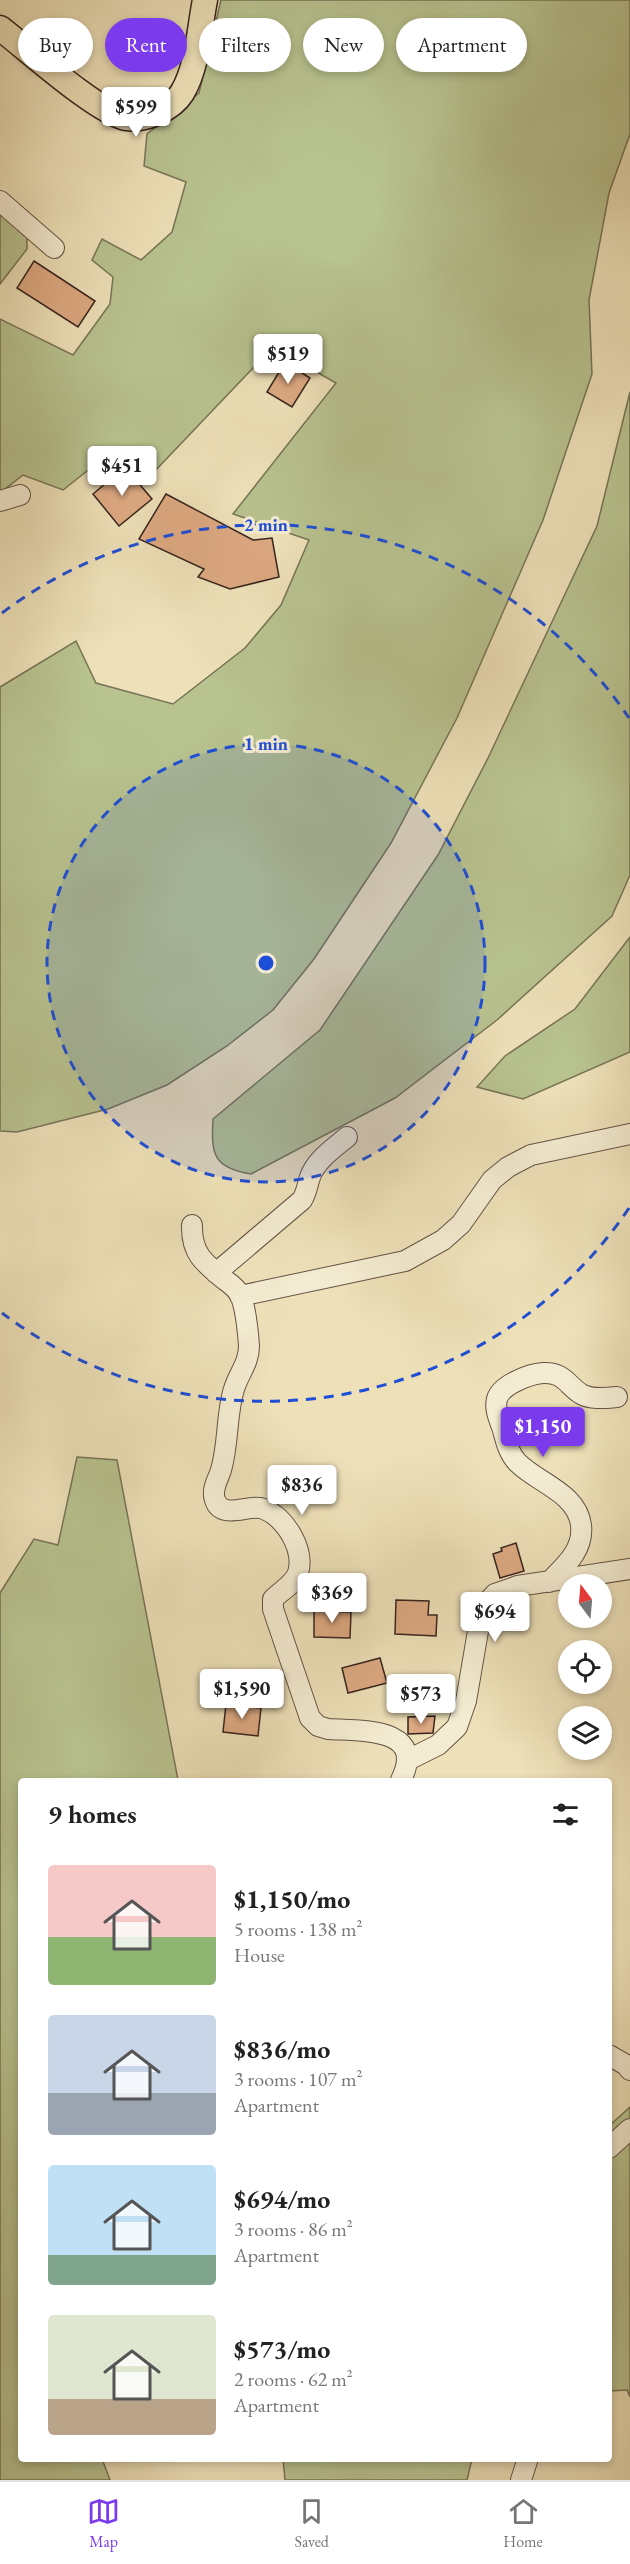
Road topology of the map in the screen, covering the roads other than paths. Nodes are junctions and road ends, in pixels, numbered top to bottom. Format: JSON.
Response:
{"nodes":[{"id":1,"x":205,"y":0,"type":"edge"},
{"id":2,"x":0,"y":28,"type":"edge"},
{"id":3,"x":0,"y":201,"type":"edge"},
{"id":4,"x":54,"y":248,"type":"dead end"},
{"id":5,"x":20,"y":495,"type":"dead end"},
{"id":6,"x":0,"y":501,"type":"edge"},
{"id":7,"x":630,"y":1134,"type":"edge"},
{"id":8,"x":347,"y":1137,"type":"dead end"},
{"id":9,"x":192,"y":1225,"type":"dead end"},
{"id":10,"x":216,"y":1273,"type":"junction"},
{"id":11,"x":240,"y":1296,"type":"junction"},
{"id":12,"x":617,"y":1397,"type":"dead end"},
{"id":13,"x":630,"y":1569,"type":"edge"},
{"id":14,"x":549,"y":1582,"type":"junction"},
{"id":15,"x":408,"y":1760,"type":"junction"},
{"id":16,"x":402,"y":1778,"type":"edge"},
{"id":17,"x":612,"y":2057,"type":"edge"},
{"id":18,"x":630,"y":2070,"type":"edge"},
{"id":19,"x":630,"y":2129,"type":"edge"},
{"id":20,"x":612,"y":2145,"type":"edge"},
{"id":21,"x":527,"y":2462,"type":"edge"},
{"id":22,"x":521,"y":2480,"type":"edge"}],
"edges":[{"from":1,"to":2,"type":"main road"},
{"from":3,"to":4,"type":"street"},
{"from":5,"to":6,"type":"street"},
{"from":7,"to":11,"type":"street"},
{"from":8,"to":10,"type":"street"},
{"from":9,"to":10,"type":"street"},
{"from":10,"to":11,"type":"street"},
{"from":11,"to":15,"type":"street"},
{"from":12,"to":14,"type":"street"},
{"from":13,"to":14,"type":"street"},
{"from":14,"to":15,"type":"street"},
{"from":15,"to":16,"type":"street"},
{"from":17,"to":18,"type":"street"},
{"from":19,"to":20,"type":"street"},
{"from":21,"to":22,"type":"street"}]}
